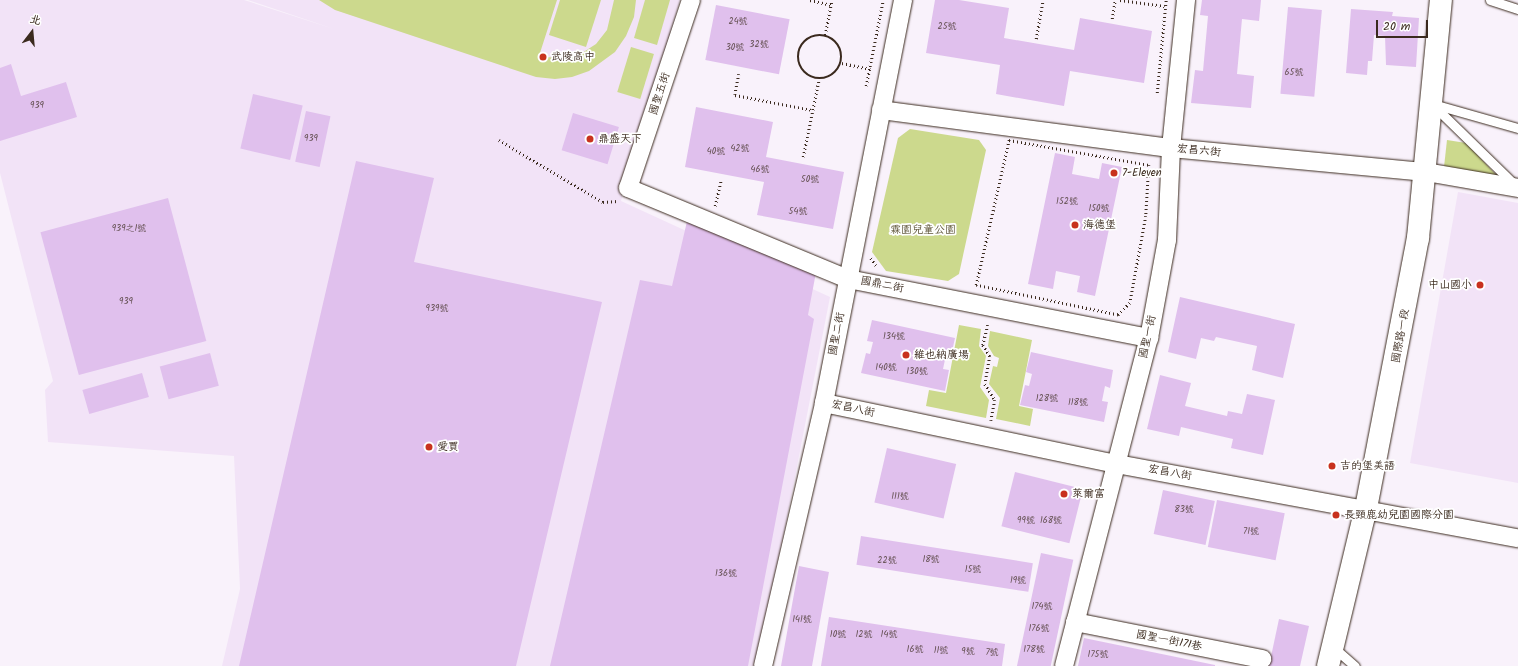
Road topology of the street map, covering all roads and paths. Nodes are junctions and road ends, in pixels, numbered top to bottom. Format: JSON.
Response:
{"nodes":[{"id":1,"x":691,"y":0,"type":"edge"},
{"id":2,"x":810,"y":0,"type":"edge"},
{"id":3,"x":832,"y":0,"type":"edge"},
{"id":4,"x":883,"y":0,"type":"edge"},
{"id":5,"x":904,"y":0,"type":"edge"},
{"id":6,"x":1043,"y":0,"type":"edge"},
{"id":7,"x":1115,"y":0,"type":"edge"},
{"id":8,"x":1120,"y":0,"type":"edge"},
{"id":9,"x":1166,"y":0,"type":"edge"},
{"id":10,"x":1186,"y":0,"type":"edge"},
{"id":11,"x":1441,"y":0,"type":"edge"},
{"id":12,"x":1490,"y":0,"type":"edge"},
{"id":13,"x":831,"y":4,"type":"junction"},
{"id":14,"x":1165,"y":6,"type":"junction"},
{"id":15,"x":1518,"y":9,"type":"edge"},
{"id":16,"x":1112,"y":19,"type":"dead end"},
{"id":17,"x":824,"y":35,"type":"junction"},
{"id":18,"x":1036,"y":39,"type":"dead end"},
{"id":19,"x":842,"y":63,"type":"junction"},
{"id":20,"x":870,"y":69,"type":"junction"},
{"id":21,"x":739,"y":74,"type":"dead end"},
{"id":22,"x":819,"y":79,"type":"junction"},
{"id":23,"x":865,"y":92,"type":"dead end"},
{"id":24,"x":1157,"y":97,"type":"dead end"},
{"id":25,"x":1432,"y":104,"type":"junction"},
{"id":26,"x":812,"y":110,"type":"junction"},
{"id":27,"x":881,"y":110,"type":"junction"},
{"id":28,"x":1518,"y":128,"type":"edge"},
{"id":29,"x":1001,"y":139,"type":"dead end"},
{"id":30,"x":499,"y":140,"type":"dead end"},
{"id":31,"x":1009,"y":140,"type":"junction"},
{"id":32,"x":1171,"y":148,"type":"junction"},
{"id":33,"x":803,"y":157,"type":"dead end"},
{"id":34,"x":1426,"y":172,"type":"junction"},
{"id":35,"x":721,"y":181,"type":"dead end"},
{"id":36,"x":1518,"y":188,"type":"edge"},
{"id":37,"x":627,"y":195,"type":"junction"},
{"id":38,"x":714,"y":210,"type":"dead end"},
{"id":39,"x":868,"y":255,"type":"dead end"},
{"id":40,"x":880,"y":271,"type":"dead end"},
{"id":41,"x":848,"y":278,"type":"junction"},
{"id":42,"x":976,"y":285,"type":"junction"},
{"id":43,"x":969,"y":286,"type":"dead end"},
{"id":44,"x":980,"y":323,"type":"dead end"},
{"id":45,"x":988,"y":325,"type":"junction"},
{"id":46,"x":995,"y":326,"type":"dead end"},
{"id":47,"x":1149,"y":338,"type":"junction"},
{"id":48,"x":824,"y":404,"type":"junction"},
{"id":49,"x":982,"y":422,"type":"dead end"},
{"id":50,"x":990,"y":423,"type":"junction"},
{"id":51,"x":998,"y":425,"type":"dead end"},
{"id":52,"x":1117,"y":464,"type":"junction"},
{"id":53,"x":1366,"y":508,"type":"junction"},
{"id":54,"x":1518,"y":538,"type":"edge"},
{"id":55,"x":1075,"y":622,"type":"junction"},
{"id":56,"x":1330,"y":656,"type":"edge"},
{"id":57,"x":1262,"y":659,"type":"dead end"},
{"id":58,"x":763,"y":666,"type":"edge"},
{"id":59,"x":1064,"y":666,"type":"edge"},
{"id":60,"x":1355,"y":666,"type":"edge"}],
"edges":[{"from":1,"to":37,"type":"street","name":"國聖五街"},
{"from":2,"to":13,"type":"path"},
{"from":3,"to":13,"type":"path"},
{"from":4,"to":20,"type":"path"},
{"from":5,"to":27,"type":"street","name":"國聖二街"},
{"from":6,"to":18,"type":"path"},
{"from":7,"to":16,"type":"path"},
{"from":8,"to":14,"type":"path"},
{"from":9,"to":14,"type":"path"},
{"from":10,"to":32,"type":"street","name":"國聖一街"},
{"from":11,"to":25,"type":"street","name":"國際路一段"},
{"from":12,"to":15,"type":"lane"},
{"from":13,"to":17,"type":"path"},
{"from":14,"to":24,"type":"path"},
{"from":17,"to":19,"type":"path"},
{"from":17,"to":22,"type":"path"},
{"from":19,"to":20,"type":"path"},
{"from":19,"to":22,"type":"path"},
{"from":20,"to":23,"type":"path"},
{"from":21,"to":26,"type":"path"},
{"from":22,"to":26,"type":"path"},
{"from":25,"to":28,"type":"lane"},
{"from":25,"to":34,"type":"street","name":"國際路一段"},
{"from":25,"to":36,"type":"lane"},
{"from":26,"to":33,"type":"path"},
{"from":27,"to":32,"type":"street","name":"宏昌六街"},
{"from":27,"to":41,"type":"street","name":"國聖二街"},
{"from":29,"to":31,"type":"path"},
{"from":30,"to":37,"type":"path"},
{"from":31,"to":42,"type":"path"},
{"from":31,"to":42,"type":"path"},
{"from":32,"to":34,"type":"street","name":"宏昌六街"},
{"from":32,"to":47,"type":"street","name":"國聖一街"},
{"from":34,"to":36,"type":"street","name":"宏昌六街"},
{"from":34,"to":53,"type":"street","name":"國際路一段"},
{"from":35,"to":38,"type":"path"},
{"from":37,"to":41,"type":"street","name":"國鼎二街"},
{"from":39,"to":40,"type":"path"},
{"from":41,"to":47,"type":"street","name":"國鼎二街"},
{"from":41,"to":48,"type":"street","name":"國聖二街"},
{"from":42,"to":43,"type":"path"},
{"from":44,"to":45,"type":"path"},
{"from":45,"to":46,"type":"path"},
{"from":45,"to":50,"type":"path"},
{"from":47,"to":52,"type":"street","name":"國聖一街"},
{"from":48,"to":52,"type":"street","name":"宏昌八街"},
{"from":48,"to":58,"type":"street","name":"國聖二街"},
{"from":49,"to":50,"type":"path"},
{"from":50,"to":51,"type":"path"},
{"from":52,"to":53,"type":"street","name":"宏昌八街"},
{"from":52,"to":55,"type":"street","name":"國聖一街"},
{"from":53,"to":54,"type":"street","name":"宏昌八街"},
{"from":53,"to":56,"type":"street","name":"國際路一段"},
{"from":55,"to":57,"type":"street","name":"國聖一街171巷"},
{"from":55,"to":59,"type":"street","name":"國聖一街"},
{"from":56,"to":60,"type":"lane"}]}
